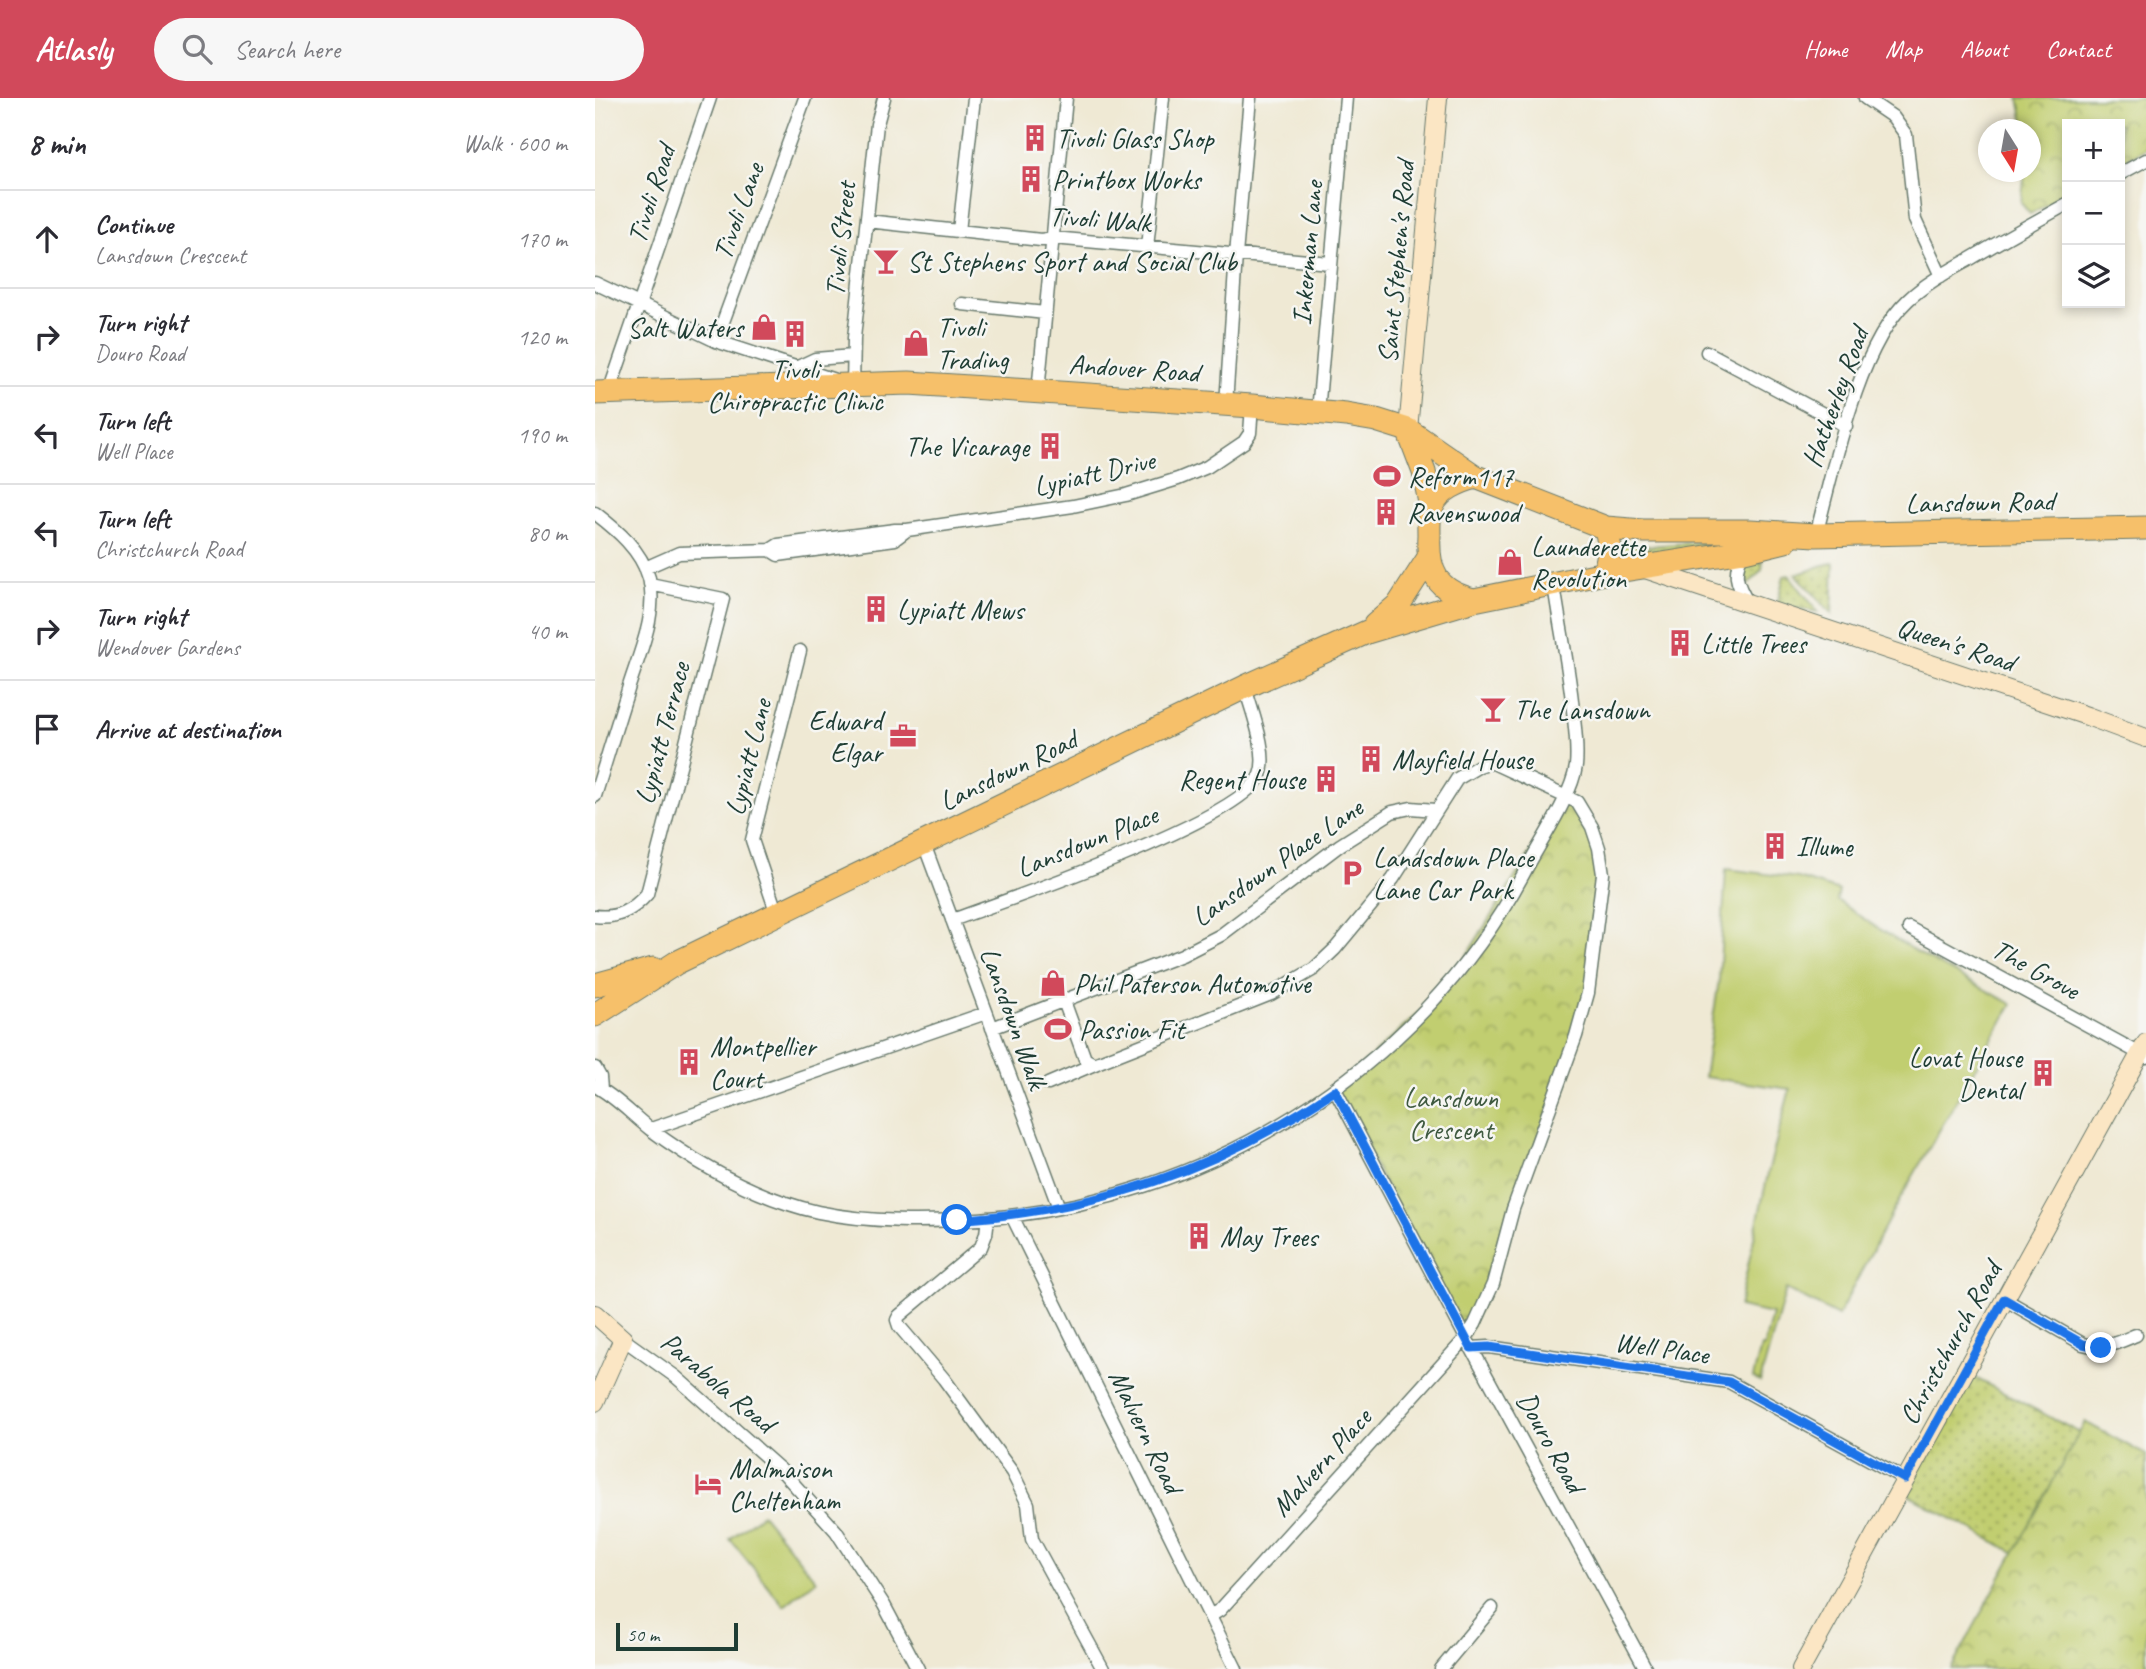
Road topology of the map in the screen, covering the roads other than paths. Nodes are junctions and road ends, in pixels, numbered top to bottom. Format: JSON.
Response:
{"nodes":[{"id":1,"x":710,"y":98,"type":"edge"},
{"id":2,"x":805,"y":98,"type":"edge"},
{"id":3,"x":884,"y":98,"type":"edge"},
{"id":4,"x":974,"y":98,"type":"edge"},
{"id":5,"x":1066,"y":98,"type":"edge"},
{"id":6,"x":1163,"y":98,"type":"edge"},
{"id":7,"x":1250,"y":98,"type":"edge"},
{"id":8,"x":1346,"y":98,"type":"edge"},
{"id":9,"x":1438,"y":98,"type":"edge"},
{"id":10,"x":1865,"y":98,"type":"edge"},
{"id":11,"x":2146,"y":160,"type":"edge"},
{"id":12,"x":2125,"y":171,"type":"edge"},
{"id":13,"x":2062,"y":207,"type":"edge"},
{"id":14,"x":867,"y":221,"type":"junction"},
{"id":15,"x":959,"y":231,"type":"junction"},
{"id":16,"x":1053,"y":238,"type":"junction"},
{"id":17,"x":1147,"y":247,"type":"junction"},
{"id":18,"x":1236,"y":255,"type":"junction"},
{"id":19,"x":1330,"y":264,"type":"junction"},
{"id":20,"x":1941,"y":276,"type":"junction"},
{"id":21,"x":595,"y":283,"type":"edge"},
{"id":22,"x":962,"y":304,"type":"dead end"},
{"id":23,"x":640,"y":306,"type":"junction"},
{"id":24,"x":1045,"y":313,"type":"junction"},
{"id":25,"x":716,"y":341,"type":"junction"},
{"id":26,"x":1707,"y":352,"type":"dead end"},
{"id":27,"x":853,"y":356,"type":"junction"},
{"id":28,"x":798,"y":367,"type":"junction"},
{"id":29,"x":853,"y":386,"type":"junction"},
{"id":30,"x":602,"y":392,"type":"edge"},
{"id":31,"x":1038,"y":392,"type":"junction"},
{"id":32,"x":1226,"y":404,"type":"junction"},
{"id":33,"x":1252,"y":406,"type":"junction"},
{"id":34,"x":1318,"y":412,"type":"junction"},
{"id":35,"x":1846,"y":426,"type":"junction"},
{"id":36,"x":1408,"y":430,"type":"junction"},
{"id":37,"x":1476,"y":477,"type":"junction"},
{"id":38,"x":1431,"y":508,"type":"junction"},
{"id":39,"x":595,"y":513,"type":"edge"},
{"id":40,"x":1606,"y":528,"type":"junction"},
{"id":41,"x":2146,"y":528,"type":"edge"},
{"id":42,"x":1816,"y":535,"type":"junction"},
{"id":43,"x":1744,"y":551,"type":"junction"},
{"id":44,"x":1428,"y":559,"type":"junction"},
{"id":45,"x":1641,"y":567,"type":"junction"},
{"id":46,"x":645,"y":568,"type":"junction"},
{"id":47,"x":1605,"y":573,"type":"junction"},
{"id":48,"x":650,"y":584,"type":"junction"},
{"id":49,"x":1554,"y":585,"type":"junction"},
{"id":50,"x":1474,"y":600,"type":"junction"},
{"id":51,"x":1748,"y":603,"type":"junction"},
{"id":52,"x":1367,"y":632,"type":"junction"},
{"id":53,"x":800,"y":651,"type":"dead end"},
{"id":54,"x":1245,"y":687,"type":"junction"},
{"id":55,"x":2146,"y":738,"type":"edge"},
{"id":56,"x":595,"y":796,"type":"edge"},
{"id":57,"x":1565,"y":797,"type":"junction"},
{"id":58,"x":1435,"y":810,"type":"junction"},
{"id":59,"x":924,"y":844,"type":"junction"},
{"id":60,"x":777,"y":914,"type":"junction"},
{"id":61,"x":595,"y":916,"type":"edge"},
{"id":62,"x":952,"y":920,"type":"junction"},
{"id":63,"x":1909,"y":928,"type":"dead end"},
{"id":64,"x":676,"y":963,"type":"junction"},
{"id":65,"x":595,"y":985,"type":"edge"},
{"id":66,"x":1065,"y":1001,"type":"junction"},
{"id":67,"x":986,"y":1013,"type":"junction"},
{"id":68,"x":595,"y":1015,"type":"edge"},
{"id":69,"x":992,"y":1028,"type":"junction"},
{"id":70,"x":2144,"y":1051,"type":"edge"},
{"id":71,"x":1097,"y":1063,"type":"junction"},
{"id":72,"x":595,"y":1069,"type":"edge"},
{"id":73,"x":1048,"y":1084,"type":"dead end"},
{"id":74,"x":598,"y":1087,"type":"edge"},
{"id":75,"x":1335,"y":1090,"type":"junction"},
{"id":76,"x":651,"y":1129,"type":"junction"},
{"id":77,"x":1059,"y":1208,"type":"junction"},
{"id":78,"x":1011,"y":1216,"type":"junction"},
{"id":79,"x":988,"y":1218,"type":"junction"},
{"id":80,"x":2004,"y":1299,"type":"junction"},
{"id":81,"x":595,"y":1314,"type":"edge"},
{"id":82,"x":2136,"y":1335,"type":"dead end"},
{"id":83,"x":623,"y":1339,"type":"junction"},
{"id":84,"x":1469,"y":1343,"type":"junction"},
{"id":85,"x":595,"y":1402,"type":"edge"},
{"id":86,"x":1905,"y":1479,"type":"junction"},
{"id":87,"x":1492,"y":1608,"type":"dead end"},
{"id":88,"x":1210,"y":1616,"type":"junction"},
{"id":89,"x":918,"y":1669,"type":"edge"},
{"id":90,"x":1103,"y":1669,"type":"edge"},
{"id":91,"x":1236,"y":1669,"type":"edge"},
{"id":92,"x":1441,"y":1669,"type":"edge"},
{"id":93,"x":1646,"y":1669,"type":"edge"},
{"id":94,"x":1801,"y":1669,"type":"edge"}],
"edges":[{"from":1,"to":23,"type":"street","name":"Tivoli Road"},
{"from":2,"to":25,"type":"street","name":"Tivoli Lane"},
{"from":3,"to":14,"type":"street","name":"Tivoli Street"},
{"from":4,"to":15,"type":"street"},
{"from":5,"to":16,"type":"street"},
{"from":6,"to":17,"type":"street"},
{"from":7,"to":18,"type":"street"},
{"from":8,"to":19,"type":"street","name":"Inkerman Lane"},
{"from":9,"to":36,"type":"street","name":"Saint Stephen's Road"},
{"from":10,"to":20,"type":"street"},
{"from":11,"to":12,"type":"street"},
{"from":13,"to":20,"type":"street","name":"Hatherley Road"},
{"from":14,"to":15,"type":"street","name":"Tivoli Walk"},
{"from":14,"to":27,"type":"street","name":"Tivoli Street"},
{"from":15,"to":16,"type":"street","name":"Tivoli Walk"},
{"from":16,"to":17,"type":"street","name":"Tivoli Walk"},
{"from":16,"to":24,"type":"street"},
{"from":17,"to":18,"type":"street","name":"Tivoli Walk"},
{"from":18,"to":19,"type":"street","name":"Tivoli Walk"},
{"from":18,"to":32,"type":"street"},
{"from":19,"to":34,"type":"street","name":"Inkerman Lane"},
{"from":20,"to":35,"type":"street","name":"Hatherley Road"},
{"from":21,"to":23,"type":"street","name":"Andover Road"},
{"from":22,"to":24,"type":"street"},
{"from":23,"to":25,"type":"street","name":"Andover Road"},
{"from":23,"to":30,"type":"street","name":"Tivoli Road"},
{"from":24,"to":31,"type":"street"},
{"from":25,"to":28,"type":"street","name":"Andover Road"},
{"from":26,"to":35,"type":"street"},
{"from":27,"to":28,"type":"street"},
{"from":27,"to":29,"type":"street","name":"Tivoli Street"},
{"from":28,"to":29,"type":"street","name":"Andover Road"},
{"from":29,"to":30,"type":"highway","name":"Andover Road"},
{"from":29,"to":31,"type":"highway","name":"Andover Road"},
{"from":31,"to":32,"type":"highway","name":"Andover Road"},
{"from":32,"to":33,"type":"highway","name":"Andover Road"},
{"from":33,"to":34,"type":"highway","name":"Andover Road"},
{"from":33,"to":46,"type":"street","name":"Lypiatt Drive"},
{"from":34,"to":36,"type":"highway","name":"Andover Road"},
{"from":35,"to":42,"type":"street","name":"Hatherley Road"},
{"from":36,"to":37,"type":"highway","name":"Andover Road"},
{"from":36,"to":38,"type":"highway"},
{"from":37,"to":38,"type":"highway"},
{"from":37,"to":40,"type":"highway","name":"Andover Road"},
{"from":38,"to":44,"type":"highway"},
{"from":39,"to":46,"type":"street"},
{"from":40,"to":42,"type":"highway","name":"Lansdown Road"},
{"from":40,"to":47,"type":"highway"},
{"from":41,"to":42,"type":"highway","name":"Lansdown Road"},
{"from":42,"to":43,"type":"highway","name":"Lansdown Road"},
{"from":43,"to":45,"type":"highway","name":"Lansdown Road"},
{"from":43,"to":51,"type":"street"},
{"from":44,"to":50,"type":"highway"},
{"from":44,"to":52,"type":"highway","name":"Lansdown Road"},
{"from":45,"to":47,"type":"highway","name":"Lansdown Road"},
{"from":45,"to":51,"type":"street","name":"Queen's Road"},
{"from":46,"to":48,"type":"street"},
{"from":47,"to":49,"type":"highway","name":"Lansdown Road"},
{"from":48,"to":56,"type":"street"},
{"from":48,"to":61,"type":"street","name":"Lypiatt Terrace"},
{"from":49,"to":50,"type":"highway","name":"Lansdown Road"},
{"from":49,"to":57,"type":"street"},
{"from":50,"to":52,"type":"highway","name":"Lansdown Road"},
{"from":51,"to":55,"type":"street","name":"Queen's Road"},
{"from":52,"to":54,"type":"highway","name":"Lansdown Road"},
{"from":53,"to":60,"type":"street","name":"Lypiatt Lane"},
{"from":54,"to":59,"type":"highway","name":"Lansdown Road"},
{"from":54,"to":62,"type":"street","name":"Lansdown Place"},
{"from":57,"to":58,"type":"street","name":"Malvern Place"},
{"from":57,"to":75,"type":"street"},
{"from":57,"to":84,"type":"street","name":"Malvern Place"},
{"from":58,"to":66,"type":"street","name":"Lansdown Place Lane"},
{"from":58,"to":71,"type":"street"},
{"from":59,"to":60,"type":"highway","name":"Lansdown Road"},
{"from":59,"to":62,"type":"street","name":"Lansdown Walk"},
{"from":60,"to":64,"type":"highway","name":"Lansdown Road"},
{"from":62,"to":67,"type":"street","name":"Lansdown Walk"},
{"from":63,"to":70,"type":"street","name":"The Grove"},
{"from":64,"to":65,"type":"highway","name":"Lansdown Road"},
{"from":64,"to":68,"type":"highway","name":"Lansdown Road"},
{"from":66,"to":69,"type":"street","name":"Lansdown Place Lane"},
{"from":66,"to":71,"type":"street"},
{"from":67,"to":69,"type":"street","name":"Lansdown Walk"},
{"from":67,"to":76,"type":"street"},
{"from":69,"to":77,"type":"street","name":"Lansdown Walk"},
{"from":70,"to":80,"type":"street","name":"Christchurch Road"},
{"from":71,"to":73,"type":"street"},
{"from":72,"to":74,"type":"street"},
{"from":74,"to":76,"type":"street"},
{"from":75,"to":77,"type":"street"},
{"from":75,"to":84,"type":"street","name":"Douro Road"},
{"from":76,"to":79,"type":"street"},
{"from":77,"to":78,"type":"street"},
{"from":78,"to":79,"type":"street"},
{"from":78,"to":88,"type":"street","name":"Malvern Road"},
{"from":79,"to":90,"type":"street"},
{"from":80,"to":82,"type":"street"},
{"from":80,"to":86,"type":"street","name":"Christchurch Road"},
{"from":81,"to":83,"type":"street","name":"Parabola Road"},
{"from":83,"to":85,"type":"street"},
{"from":83,"to":89,"type":"street","name":"Parabola Road"},
{"from":84,"to":86,"type":"street","name":"Well Place"},
{"from":84,"to":88,"type":"street","name":"Malvern Place"},
{"from":84,"to":93,"type":"street","name":"Douro Road"},
{"from":86,"to":94,"type":"street","name":"Christchurch Road"},
{"from":87,"to":92,"type":"street"},
{"from":88,"to":91,"type":"street","name":"Malvern Road"}]}
